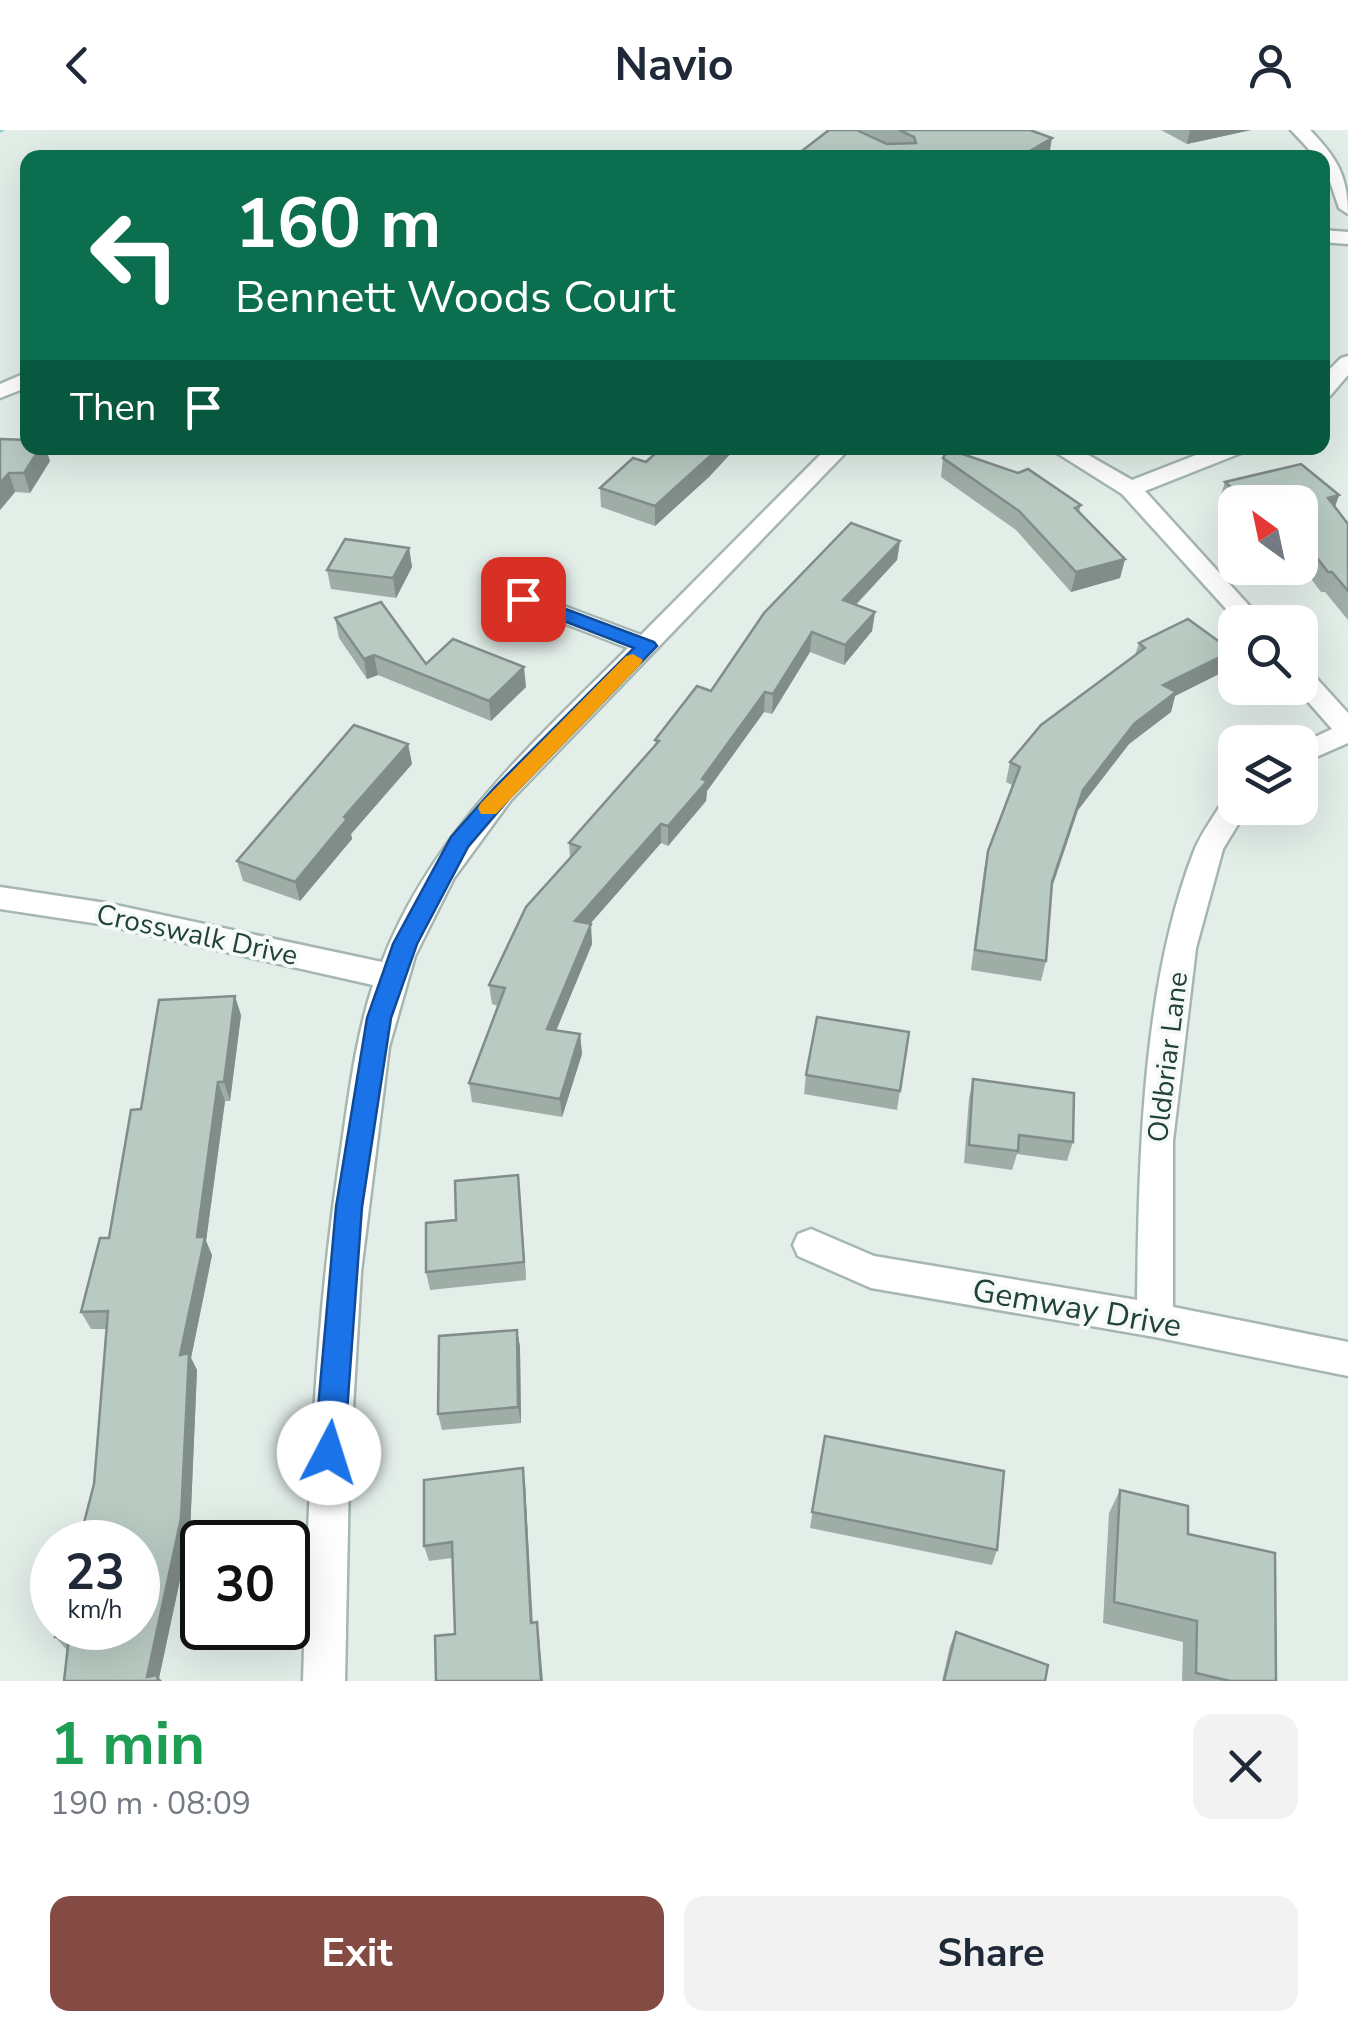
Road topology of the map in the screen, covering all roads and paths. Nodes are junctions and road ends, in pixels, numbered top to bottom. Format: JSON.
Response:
{"nodes":[{"id":1,"x":1300,"y":130,"type":"edge"},
{"id":2,"x":1319,"y":150,"type":"edge"},
{"id":3,"x":1330,"y":161,"type":"edge"},
{"id":4,"x":1348,"y":208,"type":"edge"},
{"id":5,"x":1348,"y":362,"type":"edge"},
{"id":6,"x":1330,"y":382,"type":"edge"},
{"id":7,"x":832,"y":455,"type":"edge"},
{"id":8,"x":1074,"y":455,"type":"edge"},
{"id":9,"x":1216,"y":455,"type":"edge"},
{"id":10,"x":1130,"y":490,"type":"junction"},
{"id":11,"x":523,"y":599,"type":"dead end"},
{"id":12,"x":1236,"y":605,"type":"edge"},
{"id":13,"x":647,"y":646,"type":"junction"},
{"id":14,"x":1318,"y":697,"type":"edge"},
{"id":15,"x":1348,"y":731,"type":"edge"},
{"id":16,"x":1318,"y":746,"type":"edge"},
{"id":17,"x":1223,"y":825,"type":"edge"},
{"id":18,"x":0,"y":898,"type":"edge"},
{"id":19,"x":393,"y":978,"type":"junction"},
{"id":20,"x":811,"y":1245,"type":"dead end"},
{"id":21,"x":1155,"y":1320,"type":"junction"},
{"id":22,"x":1348,"y":1359,"type":"edge"},
{"id":23,"x":324,"y":1681,"type":"edge"}],
"edges":[{"from":1,"to":2,"type":"street"},
{"from":3,"to":4,"type":"street"},
{"from":5,"to":6,"type":"street"},
{"from":7,"to":13,"type":"street"},
{"from":8,"to":10,"type":"street"},
{"from":9,"to":10,"type":"street"},
{"from":10,"to":12,"type":"street"},
{"from":11,"to":13,"type":"street"},
{"from":13,"to":19,"type":"street"},
{"from":14,"to":15,"type":"street"},
{"from":15,"to":16,"type":"street"},
{"from":17,"to":21,"type":"street","name":"Oldbriar Lane"},
{"from":18,"to":19,"type":"street","name":"Crosswalk Drive"},
{"from":19,"to":23,"type":"street"},
{"from":20,"to":21,"type":"street","name":"Gemway Drive"},
{"from":21,"to":22,"type":"street","name":"Gemway Drive"}]}
